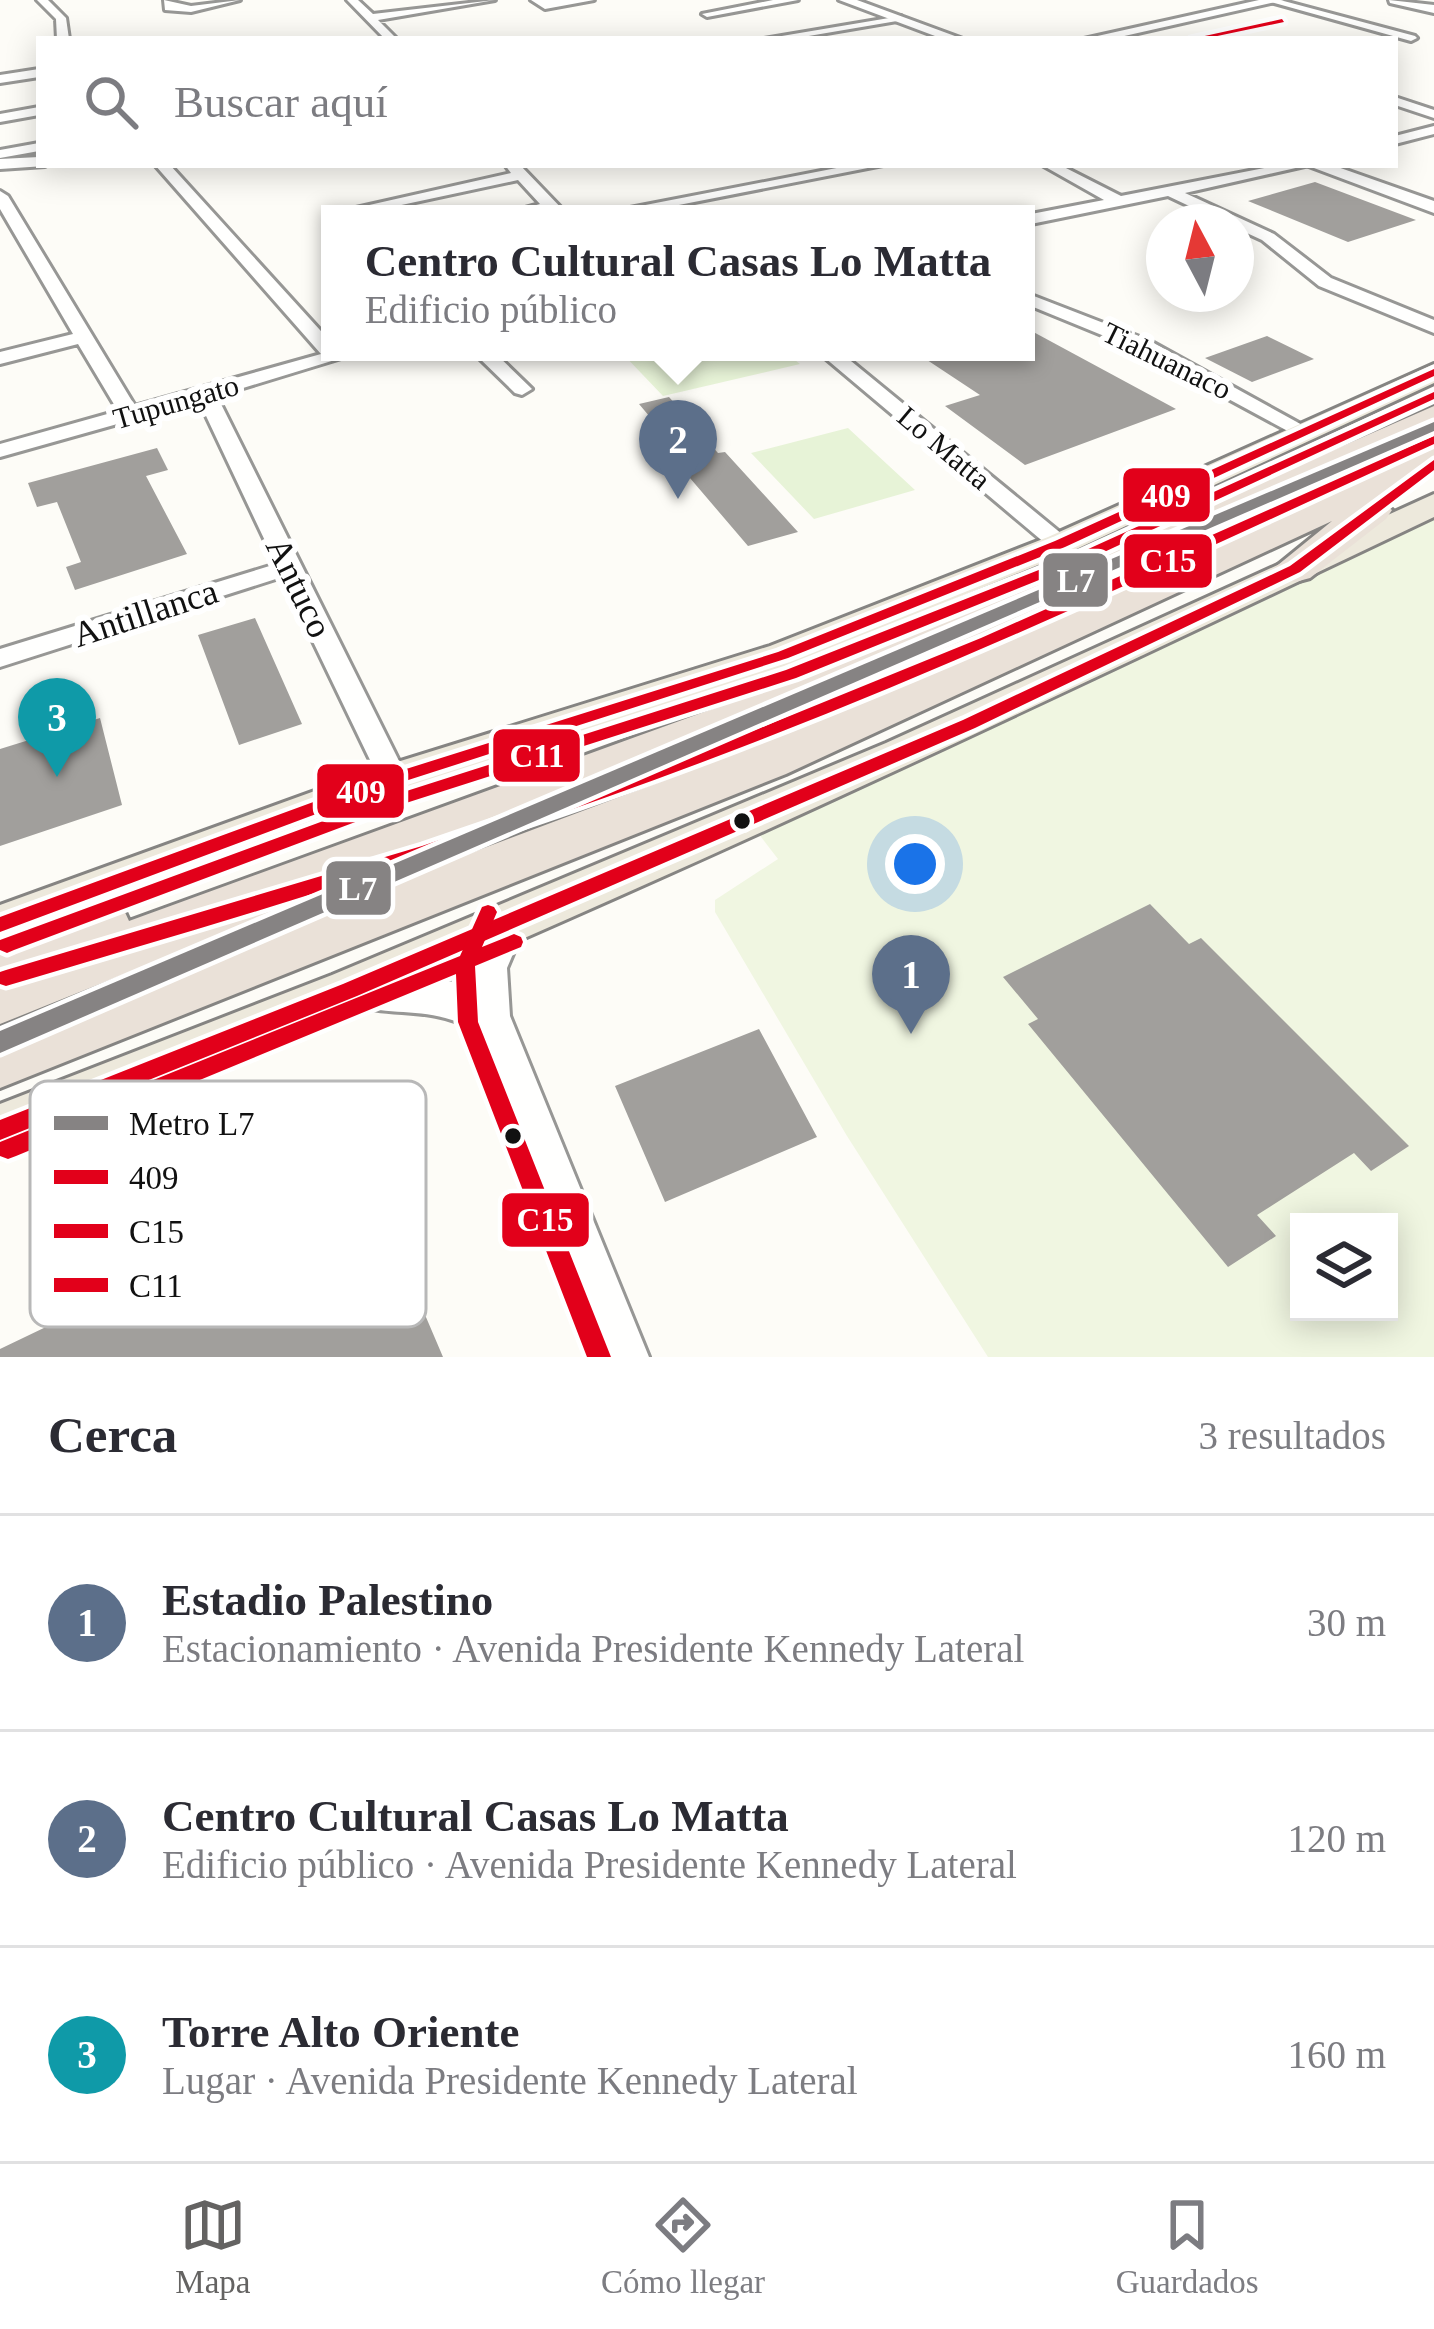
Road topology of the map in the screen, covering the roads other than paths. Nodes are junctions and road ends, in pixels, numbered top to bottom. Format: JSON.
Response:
{"nodes":[{"id":1,"x":42,"y":0,"type":"edge"},
{"id":2,"x":169,"y":0,"type":"edge"},
{"id":3,"x":235,"y":0,"type":"edge"},
{"id":4,"x":352,"y":0,"type":"edge"},
{"id":5,"x":490,"y":0,"type":"edge"},
{"id":6,"x":536,"y":0,"type":"edge"},
{"id":7,"x":590,"y":0,"type":"edge"},
{"id":8,"x":694,"y":0,"type":"edge"},
{"id":9,"x":794,"y":0,"type":"edge"},
{"id":10,"x":845,"y":0,"type":"edge"},
{"id":11,"x":1395,"y":0,"type":"edge"},
{"id":12,"x":1275,"y":1,"type":"edge"},
{"id":13,"x":1434,"y":9,"type":"edge"},
{"id":14,"x":370,"y":18,"type":"junction"},
{"id":15,"x":897,"y":18,"type":"junction"},
{"id":16,"x":1434,"y":33,"type":"edge"},
{"id":17,"x":63,"y":36,"type":"edge"},
{"id":18,"x":388,"y":36,"type":"edge"},
{"id":19,"x":788,"y":36,"type":"edge"},
{"id":20,"x":948,"y":36,"type":"edge"},
{"id":21,"x":1106,"y":36,"type":"edge"},
{"id":22,"x":1411,"y":38,"type":"junction"},
{"id":23,"x":1398,"y":40,"type":"edge"},
{"id":24,"x":36,"y":73,"type":"edge"},
{"id":25,"x":0,"y":79,"type":"edge"},
{"id":26,"x":1398,"y":102,"type":"edge"},
{"id":27,"x":36,"y":112,"type":"edge"},
{"id":28,"x":1434,"y":114,"type":"edge"},
{"id":29,"x":0,"y":118,"type":"edge"},
{"id":30,"x":1434,"y":130,"type":"edge"},
{"id":31,"x":1398,"y":139,"type":"edge"},
{"id":32,"x":36,"y":148,"type":"edge"},
{"id":33,"x":0,"y":154,"type":"edge"},
{"id":34,"x":36,"y":162,"type":"edge"},
{"id":35,"x":0,"y":164,"type":"edge"},
{"id":36,"x":165,"y":168,"type":"edge"},
{"id":37,"x":860,"y":168,"type":"edge"},
{"id":38,"x":1055,"y":168,"type":"edge"},
{"id":39,"x":1287,"y":168,"type":"edge"},
{"id":40,"x":1324,"y":168,"type":"edge"},
{"id":41,"x":516,"y":170,"type":"edge"},
{"id":42,"x":1169,"y":191,"type":"junction"},
{"id":43,"x":0,"y":196,"type":"edge"},
{"id":44,"x":1118,"y":201,"type":"junction"},
{"id":45,"x":376,"y":205,"type":"edge"},
{"id":46,"x":550,"y":205,"type":"edge"},
{"id":47,"x":657,"y":205,"type":"edge"},
{"id":48,"x":1434,"y":207,"type":"edge"},
{"id":49,"x":1035,"y":218,"type":"edge"},
{"id":50,"x":1035,"y":302,"type":"edge"},
{"id":51,"x":1434,"y":327,"type":"edge"},
{"id":52,"x":321,"y":332,"type":"edge"},
{"id":53,"x":83,"y":338,"type":"junction"},
{"id":54,"x":0,"y":358,"type":"edge"},
{"id":55,"x":321,"y":360,"type":"edge"},
{"id":56,"x":492,"y":361,"type":"edge"},
{"id":57,"x":839,"y":361,"type":"edge"},
{"id":58,"x":1434,"y":372,"type":"edge"},
{"id":59,"x":522,"y":389,"type":"dead end"},
{"id":60,"x":206,"y":395,"type":"junction"},
{"id":61,"x":130,"y":415,"type":"junction"},
{"id":62,"x":1434,"y":417,"type":"edge"},
{"id":63,"x":1304,"y":432,"type":"junction"},
{"id":64,"x":0,"y":451,"type":"edge"},
{"id":65,"x":1434,"y":460,"type":"edge"},
{"id":66,"x":1434,"y":504,"type":"edge"},
{"id":67,"x":1060,"y":544,"type":"junction"},
{"id":68,"x":290,"y":567,"type":"junction"},
{"id":69,"x":1294,"y":568,"type":"junction"},
{"id":70,"x":2,"y":649,"type":"edge"},
{"id":71,"x":393,"y":779,"type":"junction"},
{"id":72,"x":389,"y":844,"type":"junction"},
{"id":73,"x":506,"y":923,"type":"junction"},
{"id":74,"x":0,"y":925,"type":"edge"},
{"id":75,"x":0,"y":958,"type":"edge"},
{"id":76,"x":350,"y":990,"type":"junction"},
{"id":77,"x":0,"y":997,"type":"edge"},
{"id":78,"x":488,"y":1016,"type":"junction"},
{"id":79,"x":0,"y":1058,"type":"edge"},
{"id":80,"x":122,"y":1081,"type":"edge"},
{"id":81,"x":30,"y":1118,"type":"edge"},
{"id":82,"x":0,"y":1130,"type":"edge"},
{"id":83,"x":622,"y":1357,"type":"edge"}],
"edges":[{"from":1,"to":17,"type":"street"},
{"from":2,"to":3,"type":"street"},
{"from":4,"to":14,"type":"street"},
{"from":5,"to":14,"type":"street"},
{"from":6,"to":7,"type":"street"},
{"from":8,"to":9,"type":"street"},
{"from":10,"to":15,"type":"street"},
{"from":11,"to":13,"type":"street"},
{"from":12,"to":21,"type":"street"},
{"from":12,"to":22,"type":"street"},
{"from":14,"to":18,"type":"street"},
{"from":15,"to":19,"type":"street"},
{"from":15,"to":20,"type":"street"},
{"from":16,"to":22,"type":"street"},
{"from":22,"to":23,"type":"street"},
{"from":24,"to":25,"type":"street"},
{"from":26,"to":28,"type":"street"},
{"from":27,"to":29,"type":"street"},
{"from":30,"to":31,"type":"street"},
{"from":32,"to":33,"type":"street"},
{"from":34,"to":35,"type":"street"},
{"from":36,"to":52,"type":"street"},
{"from":37,"to":47,"type":"street"},
{"from":38,"to":44,"type":"street"},
{"from":39,"to":42,"type":"street"},
{"from":40,"to":48,"type":"street"},
{"from":41,"to":45,"type":"street"},
{"from":41,"to":46,"type":"street"},
{"from":42,"to":44,"type":"street"},
{"from":42,"to":51,"type":"street"},
{"from":43,"to":53,"type":"street"},
{"from":44,"to":49,"type":"street"},
{"from":50,"to":63,"type":"street","name":"Tiahuanaco"},
{"from":53,"to":54,"type":"street"},
{"from":53,"to":61,"type":"street"},
{"from":55,"to":60,"type":"street","name":"Tupungato"},
{"from":56,"to":59,"type":"street"},
{"from":57,"to":67,"type":"street","name":"Lo Matta"},
{"from":58,"to":63,"type":"main road"},
{"from":60,"to":61,"type":"street","name":"Tupungato"},
{"from":60,"to":68,"type":"street","name":"Antuco"},
{"from":61,"to":64,"type":"street","name":"Tupungato"},
{"from":62,"to":72,"type":"highway"},
{"from":63,"to":67,"type":"main road"},
{"from":65,"to":69,"type":"highway"},
{"from":65,"to":79,"type":"highway"},
{"from":66,"to":69,"type":"main road"},
{"from":67,"to":71,"type":"main road"},
{"from":68,"to":70,"type":"street","name":"Antillanca"},
{"from":68,"to":71,"type":"street","name":"Antuco"},
{"from":69,"to":73,"type":"main road"},
{"from":71,"to":74,"type":"main road"},
{"from":72,"to":75,"type":"highway"},
{"from":72,"to":77,"type":"highway"},
{"from":73,"to":76,"type":"main road"},
{"from":73,"to":78,"type":"street"},
{"from":76,"to":78,"type":"street"},
{"from":76,"to":80,"type":"main road"},
{"from":78,"to":83,"type":"street"},
{"from":81,"to":82,"type":"main road"}]}
